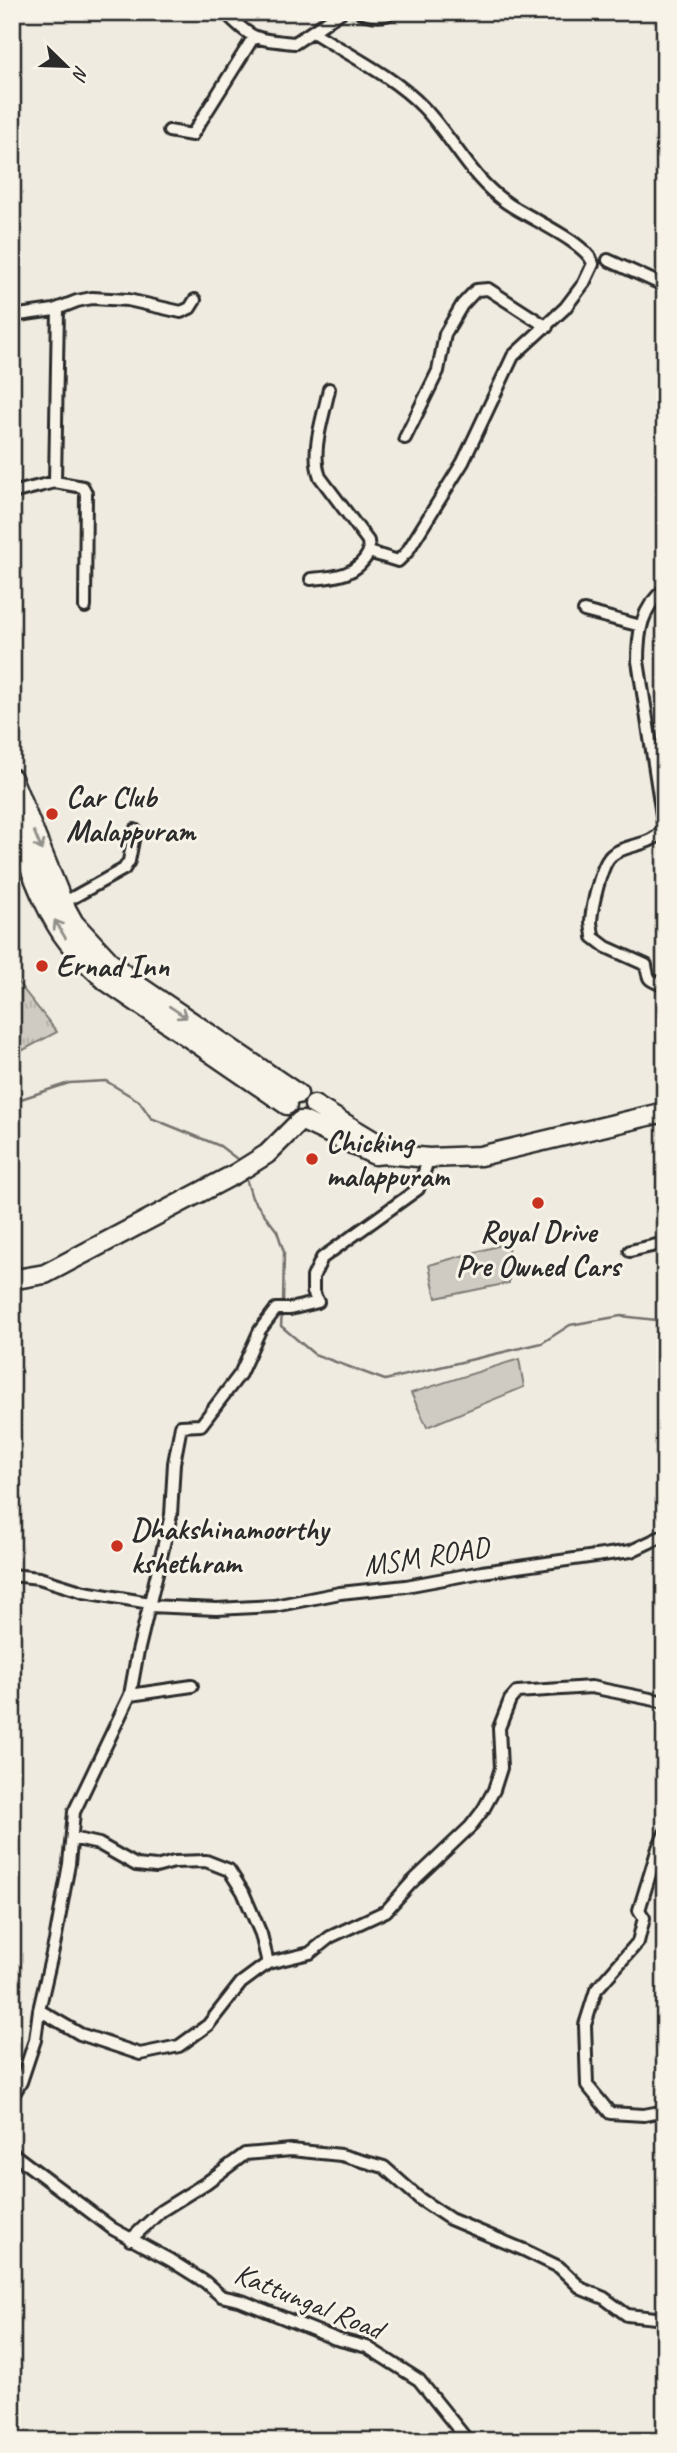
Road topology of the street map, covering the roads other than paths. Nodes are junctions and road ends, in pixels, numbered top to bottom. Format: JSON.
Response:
{"nodes":[{"id":1,"x":225,"y":12,"type":"edge"},
{"id":2,"x":341,"y":12,"type":"edge"},
{"id":3,"x":360,"y":12,"type":"edge"},
{"id":4,"x":394,"y":12,"type":"edge"},
{"id":5,"x":313,"y":32,"type":"junction"},
{"id":6,"x":253,"y":38,"type":"junction"},
{"id":7,"x":170,"y":131,"type":"dead end"},
{"id":8,"x":592,"y":259,"type":"junction"},
{"id":9,"x":665,"y":286,"type":"edge"},
{"id":10,"x":195,"y":300,"type":"dead end"},
{"id":11,"x":58,"y":309,"type":"junction"},
{"id":12,"x":12,"y":316,"type":"edge"},
{"id":13,"x":547,"y":327,"type":"junction"},
{"id":14,"x":330,"y":388,"type":"dead end"},
{"id":15,"x":405,"y":438,"type":"dead end"},
{"id":16,"x":55,"y":482,"type":"junction"},
{"id":17,"x":12,"y":493,"type":"edge"},
{"id":18,"x":369,"y":552,"type":"junction"},
{"id":19,"x":311,"y":579,"type":"dead end"},
{"id":20,"x":665,"y":589,"type":"edge"},
{"id":21,"x":85,"y":607,"type":"dead end"},
{"id":22,"x":584,"y":611,"type":"dead end"},
{"id":23,"x":640,"y":626,"type":"junction"},
{"id":24,"x":12,"y":778,"type":"edge"},
{"id":25,"x":12,"y":822,"type":"edge"},
{"id":26,"x":135,"y":830,"type":"dead end"},
{"id":27,"x":63,"y":903,"type":"junction"},
{"id":28,"x":665,"y":986,"type":"edge"},
{"id":29,"x":295,"y":1110,"type":"junction"},
{"id":30,"x":665,"y":1112,"type":"edge"},
{"id":31,"x":385,"y":1154,"type":"junction"},
{"id":32,"x":429,"y":1158,"type":"junction"},
{"id":33,"x":665,"y":1243,"type":"edge"},
{"id":34,"x":630,"y":1251,"type":"dead end"},
{"id":35,"x":12,"y":1277,"type":"edge"},
{"id":36,"x":665,"y":1366,"type":"edge"},
{"id":37,"x":665,"y":1403,"type":"edge"},
{"id":38,"x":665,"y":1535,"type":"edge"},
{"id":39,"x":12,"y":1575,"type":"edge"},
{"id":40,"x":150,"y":1605,"type":"junction"},
{"id":41,"x":192,"y":1686,"type":"dead end"},
{"id":42,"x":130,"y":1695,"type":"junction"},
{"id":43,"x":665,"y":1702,"type":"edge"},
{"id":44,"x":665,"y":1833,"type":"edge"},
{"id":45,"x":72,"y":1838,"type":"junction"},
{"id":46,"x":268,"y":1963,"type":"junction"},
{"id":47,"x":38,"y":2010,"type":"junction"},
{"id":48,"x":12,"y":2096,"type":"edge"},
{"id":49,"x":665,"y":2111,"type":"edge"},
{"id":50,"x":12,"y":2152,"type":"edge"},
{"id":51,"x":130,"y":2239,"type":"junction"},
{"id":52,"x":665,"y":2319,"type":"edge"},
{"id":53,"x":468,"y":2441,"type":"edge"}],
"edges":[{"from":1,"to":6,"type":"street"},
{"from":2,"to":5,"type":"street"},
{"from":3,"to":4,"type":"street"},
{"from":5,"to":6,"type":"street"},
{"from":5,"to":8,"type":"street"},
{"from":6,"to":7,"type":"street"},
{"from":8,"to":9,"type":"street"},
{"from":8,"to":13,"type":"street"},
{"from":10,"to":11,"type":"street"},
{"from":11,"to":12,"type":"street"},
{"from":11,"to":16,"type":"street"},
{"from":13,"to":15,"type":"street"},
{"from":13,"to":18,"type":"street"},
{"from":14,"to":18,"type":"street"},
{"from":16,"to":17,"type":"street"},
{"from":16,"to":21,"type":"street"},
{"from":18,"to":19,"type":"street"},
{"from":20,"to":23,"type":"street"},
{"from":22,"to":23,"type":"street"},
{"from":23,"to":28,"type":"street"},
{"from":24,"to":27,"type":"highway","one_way":true},
{"from":29,"to":25,"type":"highway","one_way":true},
{"from":26,"to":27,"type":"street"},
{"from":27,"to":29,"type":"highway","one_way":true},
{"from":29,"to":31,"type":"highway"},
{"from":29,"to":31,"type":"highway"},
{"from":29,"to":35,"type":"highway"},
{"from":30,"to":32,"type":"highway"},
{"from":31,"to":32,"type":"highway"},
{"from":32,"to":40,"type":"street"},
{"from":33,"to":34,"type":"street"},
{"from":36,"to":37,"type":"street"},
{"from":38,"to":40,"type":"street","name":"MSM ROAD"},
{"from":39,"to":40,"type":"street","name":"MSM ROAD"},
{"from":40,"to":42,"type":"street"},
{"from":41,"to":42,"type":"street"},
{"from":42,"to":45,"type":"street"},
{"from":43,"to":46,"type":"street"},
{"from":44,"to":49,"type":"street"},
{"from":45,"to":46,"type":"street"},
{"from":45,"to":47,"type":"street"},
{"from":46,"to":47,"type":"street"},
{"from":47,"to":48,"type":"street"},
{"from":50,"to":51,"type":"street","name":"Kattungal Road"},
{"from":51,"to":52,"type":"street"},
{"from":51,"to":53,"type":"street","name":"Kattungal Road"}]}
